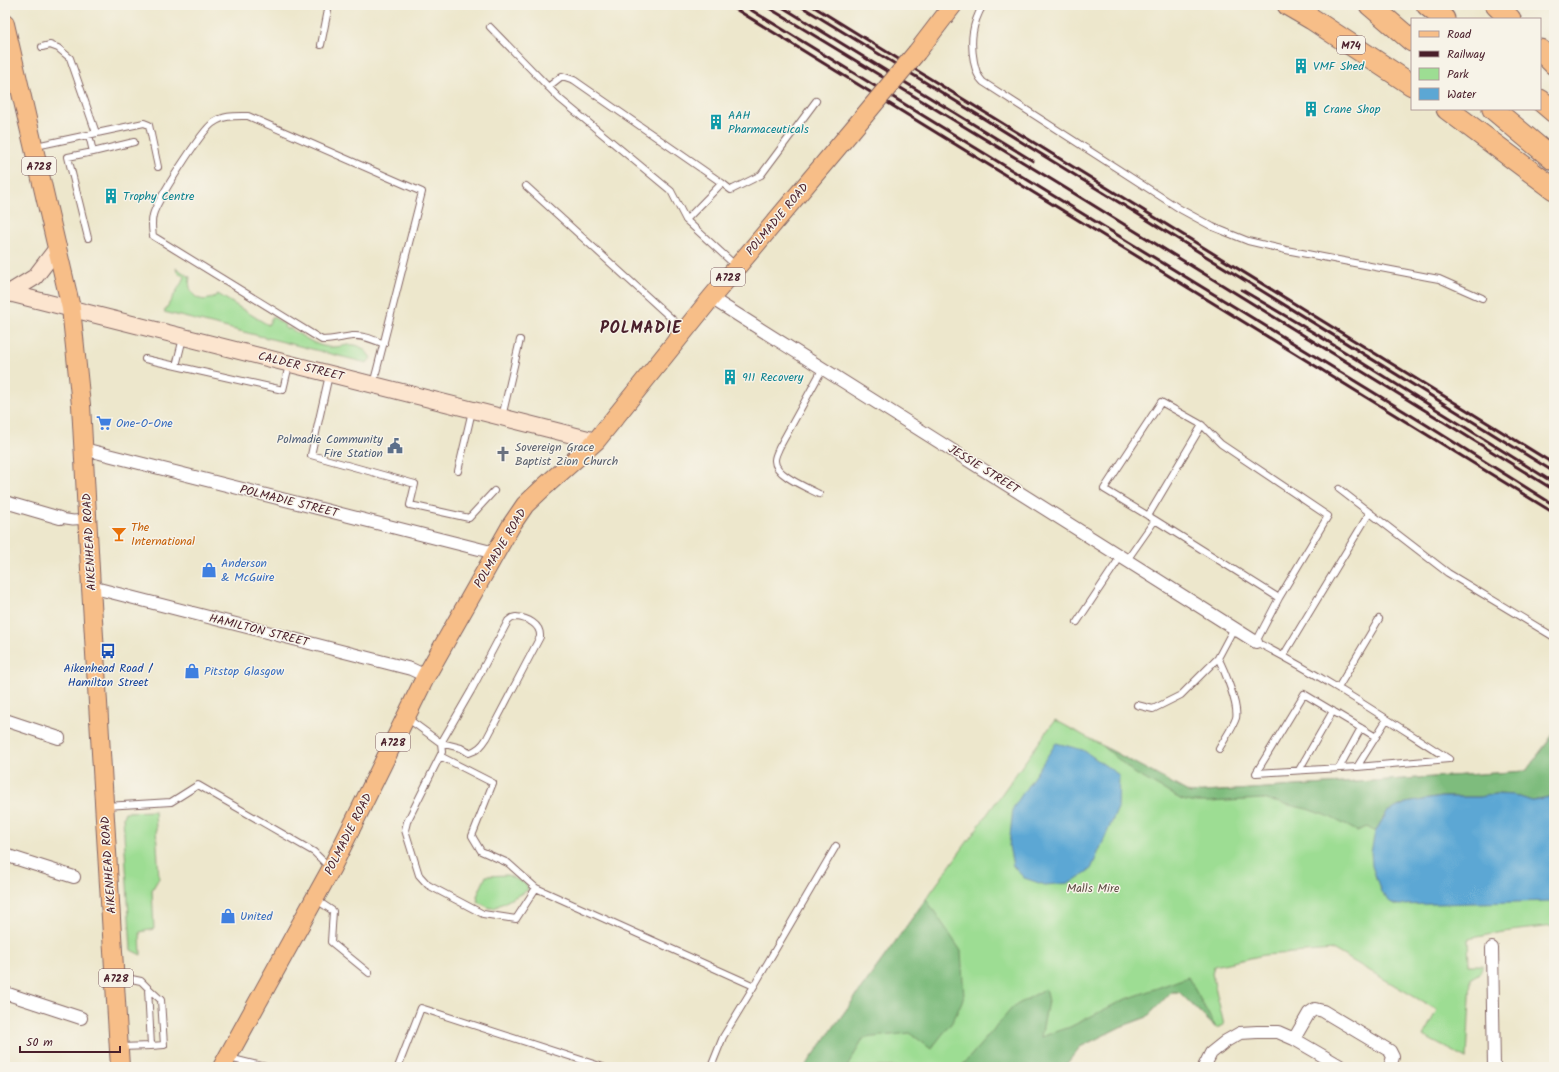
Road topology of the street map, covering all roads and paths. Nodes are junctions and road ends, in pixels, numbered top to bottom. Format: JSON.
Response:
{"nodes":[{"id":1,"x":329,"y":5,"type":"edge"},
{"id":2,"x":952,"y":5,"type":"edge"},
{"id":3,"x":983,"y":5,"type":"edge"},
{"id":4,"x":1288,"y":5,"type":"edge"},
{"id":5,"x":1370,"y":5,"type":"edge"},
{"id":6,"x":1427,"y":5,"type":"edge"},
{"id":7,"x":1496,"y":5,"type":"edge"},
{"id":8,"x":1443,"y":18,"type":"edge"},
{"id":9,"x":1509,"y":18,"type":"edge"},
{"id":10,"x":5,"y":24,"type":"edge"},
{"id":11,"x":490,"y":27,"type":"dead end"},
{"id":12,"x":1411,"y":40,"type":"edge"},
{"id":13,"x":321,"y":45,"type":"dead end"},
{"id":14,"x":42,"y":47,"type":"dead end"},
{"id":15,"x":1541,"y":51,"type":"edge"},
{"id":16,"x":1554,"y":64,"type":"edge"},
{"id":17,"x":1411,"y":84,"type":"edge"},
{"id":18,"x":548,"y":87,"type":"junction"},
{"id":19,"x":816,"y":101,"type":"dead end"},
{"id":20,"x":1541,"y":101,"type":"edge"},
{"id":21,"x":1448,"y":110,"type":"edge"},
{"id":22,"x":1494,"y":110,"type":"edge"},
{"id":23,"x":1554,"y":112,"type":"edge"},
{"id":24,"x":96,"y":134,"type":"junction"},
{"id":25,"x":89,"y":135,"type":"junction"},
{"id":26,"x":134,"y":142,"type":"dead end"},
{"id":27,"x":34,"y":146,"type":"junction"},
{"id":28,"x":93,"y":152,"type":"junction"},
{"id":29,"x":1554,"y":160,"type":"edge"},
{"id":30,"x":158,"y":167,"type":"dead end"},
{"id":31,"x":722,"y":183,"type":"junction"},
{"id":32,"x":526,"y":186,"type":"dead end"},
{"id":33,"x":1554,"y":189,"type":"edge"},
{"id":34,"x":686,"y":220,"type":"junction"},
{"id":35,"x":88,"y":238,"type":"dead end"},
{"id":36,"x":58,"y":247,"type":"junction"},
{"id":37,"x":737,"y":267,"type":"junction"},
{"id":38,"x":6,"y":296,"type":"edge"},
{"id":39,"x":711,"y":298,"type":"junction"},
{"id":40,"x":1482,"y":298,"type":"dead end"},
{"id":41,"x":71,"y":308,"type":"junction"},
{"id":42,"x":685,"y":330,"type":"junction"},
{"id":43,"x":183,"y":336,"type":"junction"},
{"id":44,"x":520,"y":340,"type":"dead end"},
{"id":45,"x":384,"y":344,"type":"junction"},
{"id":46,"x":145,"y":359,"type":"dead end"},
{"id":47,"x":289,"y":363,"type":"junction"},
{"id":48,"x":176,"y":366,"type":"junction"},
{"id":49,"x":823,"y":368,"type":"junction"},
{"id":50,"x":329,"y":373,"type":"junction"},
{"id":51,"x":373,"y":384,"type":"junction"},
{"id":52,"x":472,"y":409,"type":"junction"},
{"id":53,"x":502,"y":417,"type":"junction"},
{"id":54,"x":1202,"y":425,"type":"junction"},
{"id":55,"x":596,"y":441,"type":"junction"},
{"id":56,"x":84,"y":449,"type":"junction"},
{"id":57,"x":458,"y":471,"type":"dead end"},
{"id":58,"x":1339,"y":489,"type":"dead end"},
{"id":59,"x":494,"y":491,"type":"dead end"},
{"id":60,"x":819,"y":494,"type":"dead end"},
{"id":61,"x":5,"y":502,"type":"edge"},
{"id":62,"x":1370,"y":512,"type":"junction"},
{"id":63,"x":1148,"y":516,"type":"junction"},
{"id":64,"x":60,"y":518,"type":"joint"},
{"id":65,"x":88,"y":519,"type":"junction"},
{"id":66,"x":1155,"y":520,"type":"junction"},
{"id":67,"x":495,"y":553,"type":"junction"},
{"id":68,"x":1124,"y":558,"type":"junction"},
{"id":69,"x":91,"y":587,"type":"junction"},
{"id":70,"x":1279,"y":598,"type":"junction"},
{"id":71,"x":1380,"y":619,"type":"dead end"},
{"id":72,"x":1077,"y":622,"type":"dead end"},
{"id":73,"x":1234,"y":628,"type":"junction"},
{"id":74,"x":1554,"y":637,"type":"edge"},
{"id":75,"x":1256,"y":642,"type":"junction"},
{"id":76,"x":1283,"y":656,"type":"junction"},
{"id":77,"x":1218,"y":658,"type":"junction"},
{"id":78,"x":426,"y":676,"type":"junction"},
{"id":79,"x":1338,"y":688,"type":"junction"},
{"id":80,"x":1137,"y":705,"type":"dead end"},
{"id":81,"x":1333,"y":711,"type":"junction"},
{"id":82,"x":406,"y":717,"type":"junction"},
{"id":83,"x":1387,"y":719,"type":"junction"},
{"id":84,"x":5,"y":720,"type":"edge"},
{"id":85,"x":1361,"y":728,"type":"junction"},
{"id":86,"x":1376,"y":737,"type":"junction"},
{"id":87,"x":59,"y":738,"type":"dead end"},
{"id":88,"x":441,"y":743,"type":"junction"},
{"id":89,"x":1219,"y":749,"type":"dead end"},
{"id":90,"x":440,"y":756,"type":"junction"},
{"id":91,"x":1357,"y":767,"type":"junction"},
{"id":92,"x":1339,"y":768,"type":"junction"},
{"id":93,"x":1299,"y":770,"type":"junction"},
{"id":94,"x":104,"y":806,"type":"junction"},
{"id":95,"x":836,"y":846,"type":"dead end"},
{"id":96,"x":5,"y":855,"type":"edge"},
{"id":97,"x":331,"y":869,"type":"junction"},
{"id":98,"x":74,"y":877,"type":"dead end"},
{"id":99,"x":536,"y":888,"type":"junction"},
{"id":100,"x":314,"y":898,"type":"junction"},
{"id":101,"x":1492,"y":948,"type":"dead end"},
{"id":102,"x":369,"y":973,"type":"dead end"},
{"id":103,"x":116,"y":976,"type":"junction"},
{"id":104,"x":754,"y":986,"type":"junction"},
{"id":105,"x":148,"y":988,"type":"junction"},
{"id":106,"x":5,"y":993,"type":"edge"},
{"id":107,"x":81,"y":1018,"type":"dead end"},
{"id":108,"x":1294,"y":1039,"type":"junction"},
{"id":109,"x":151,"y":1046,"type":"junction"},
{"id":110,"x":119,"y":1047,"type":"junction"},
{"id":111,"x":224,"y":1062,"type":"edge"},
{"id":112,"x":120,"y":1067,"type":"edge"},
{"id":113,"x":266,"y":1067,"type":"edge"},
{"id":114,"x":398,"y":1067,"type":"edge"},
{"id":115,"x":603,"y":1067,"type":"edge"},
{"id":116,"x":711,"y":1067,"type":"edge"},
{"id":117,"x":1204,"y":1067,"type":"edge"},
{"id":118,"x":1342,"y":1067,"type":"edge"},
{"id":119,"x":1390,"y":1067,"type":"edge"},
{"id":120,"x":1494,"y":1067,"type":"edge"}],
"edges":[{"from":1,"to":13,"type":"lane"},
{"from":2,"to":37,"type":"main road","name":"POLMADIE ROAD","number":"A728","bridge":true},
{"from":3,"to":40,"type":"lane"},
{"from":4,"to":17,"type":"highway","number":"M74"},
{"from":5,"to":12,"type":"highway"},
{"from":6,"to":8,"type":"highway"},
{"from":7,"to":9,"type":"highway"},
{"from":10,"to":27,"type":"main road","name":"AIKENHEAD ROAD","number":"A728"},
{"from":11,"to":18,"type":"lane"},
{"from":14,"to":24,"type":"lane"},
{"from":15,"to":16,"type":"highway"},
{"from":18,"to":31,"type":"lane"},
{"from":18,"to":34,"type":"lane"},
{"from":19,"to":31,"type":"lane"},
{"from":20,"to":23,"type":"highway"},
{"from":21,"to":33,"type":"highway"},
{"from":22,"to":29,"type":"highway"},
{"from":24,"to":25,"type":"lane"},
{"from":24,"to":30,"type":"lane"},
{"from":25,"to":27,"type":"lane"},
{"from":25,"to":28,"type":"lane"},
{"from":26,"to":28,"type":"lane"},
{"from":27,"to":36,"type":"main road","name":"AIKENHEAD ROAD","number":"A728"},
{"from":28,"to":35,"type":"lane"},
{"from":31,"to":34,"type":"lane"},
{"from":32,"to":42,"type":"lane"},
{"from":34,"to":37,"type":"lane"},
{"from":36,"to":38,"type":"main road"},
{"from":36,"to":41,"type":"main road","name":"AIKENHEAD ROAD","number":"A728"},
{"from":37,"to":39,"type":"main road","name":"POLMADIE ROAD","number":"A728"},
{"from":38,"to":41,"type":"main road","name":"CALDER STREET"},
{"from":39,"to":42,"type":"main road","name":"POLMADIE ROAD","number":"A728"},
{"from":39,"to":49,"type":"street","name":"JESSIE STREET"},
{"from":41,"to":43,"type":"main road","name":"CALDER STREET"},
{"from":41,"to":56,"type":"main road","name":"AIKENHEAD ROAD","number":"A728"},
{"from":42,"to":55,"type":"main road","name":"POLMADIE ROAD","number":"A728"},
{"from":43,"to":47,"type":"main road","name":"CALDER STREET"},
{"from":43,"to":48,"type":"lane"},
{"from":44,"to":53,"type":"lane"},
{"from":45,"to":45,"type":"lane"},
{"from":45,"to":51,"type":"lane"},
{"from":46,"to":48,"type":"lane"},
{"from":47,"to":48,"type":"lane"},
{"from":47,"to":50,"type":"main road","name":"CALDER STREET"},
{"from":49,"to":60,"type":"lane"},
{"from":49,"to":68,"type":"street","name":"JESSIE STREET"},
{"from":50,"to":51,"type":"main road","name":"CALDER STREET"},
{"from":50,"to":59,"type":"lane"},
{"from":51,"to":52,"type":"main road","name":"CALDER STREET"},
{"from":52,"to":53,"type":"main road","name":"CALDER STREET"},
{"from":52,"to":57,"type":"lane"},
{"from":53,"to":55,"type":"main road","name":"CALDER STREET"},
{"from":54,"to":63,"type":"lane"},
{"from":54,"to":63,"type":"lane"},
{"from":54,"to":70,"type":"lane"},
{"from":55,"to":67,"type":"main road","name":"POLMADIE ROAD","number":"A728"},
{"from":56,"to":65,"type":"main road","name":"AIKENHEAD ROAD","number":"A728"},
{"from":56,"to":67,"type":"street","name":"POLMADIE STREET"},
{"from":58,"to":62,"type":"lane"},
{"from":61,"to":64,"type":"street"},
{"from":62,"to":74,"type":"lane"},
{"from":62,"to":76,"type":"lane"},
{"from":63,"to":66,"type":"lane"},
{"from":64,"to":65,"type":"street"},
{"from":65,"to":69,"type":"main road","name":"AIKENHEAD ROAD","number":"A728"},
{"from":66,"to":68,"type":"lane"},
{"from":66,"to":70,"type":"lane"},
{"from":67,"to":78,"type":"main road","name":"POLMADIE ROAD","number":"A728"},
{"from":68,"to":72,"type":"lane"},
{"from":68,"to":73,"type":"street","name":"JESSIE STREET"},
{"from":69,"to":78,"type":"street","name":"HAMILTON STREET"},
{"from":69,"to":94,"type":"main road","name":"AIKENHEAD ROAD","number":"A728"},
{"from":70,"to":75,"type":"lane"},
{"from":71,"to":79,"type":"lane"},
{"from":73,"to":75,"type":"street","name":"JESSIE STREET"},
{"from":73,"to":77,"type":"lane"},
{"from":75,"to":76,"type":"lane"},
{"from":76,"to":79,"type":"lane"},
{"from":77,"to":80,"type":"lane"},
{"from":77,"to":89,"type":"lane"},
{"from":78,"to":82,"type":"main road","name":"POLMADIE ROAD","number":"A728"},
{"from":79,"to":83,"type":"lane"},
{"from":81,"to":85,"type":"lane"},
{"from":81,"to":93,"type":"lane"},
{"from":81,"to":93,"type":"lane"},
{"from":82,"to":88,"type":"lane"},
{"from":82,"to":97,"type":"main road","name":"POLMADIE ROAD","number":"A728"},
{"from":83,"to":86,"type":"lane"},
{"from":83,"to":91,"type":"lane"},
{"from":84,"to":87,"type":"street"},
{"from":85,"to":86,"type":"lane"},
{"from":85,"to":92,"type":"lane"},
{"from":86,"to":91,"type":"lane"},
{"from":88,"to":88,"type":"lane"},
{"from":88,"to":90,"type":"lane"},
{"from":90,"to":99,"type":"lane"},
{"from":90,"to":99,"type":"lane"},
{"from":91,"to":92,"type":"lane"},
{"from":92,"to":93,"type":"lane"},
{"from":94,"to":97,"type":"lane"},
{"from":94,"to":103,"type":"main road","name":"AIKENHEAD ROAD","number":"A728"},
{"from":95,"to":104,"type":"lane"},
{"from":96,"to":98,"type":"street"},
{"from":97,"to":100,"type":"main road","name":"POLMADIE ROAD","number":"A728"},
{"from":99,"to":104,"type":"lane"},
{"from":100,"to":102,"type":"lane"},
{"from":100,"to":111,"type":"main road","name":"POLMADIE ROAD","number":"A728"},
{"from":101,"to":120,"type":"street"},
{"from":103,"to":105,"type":"lane"},
{"from":103,"to":110,"type":"main road","name":"AIKENHEAD ROAD","number":"A728"},
{"from":104,"to":116,"type":"lane"},
{"from":105,"to":109,"type":"lane"},
{"from":105,"to":109,"type":"lane"},
{"from":106,"to":107,"type":"street"},
{"from":108,"to":117,"type":"street"},
{"from":108,"to":118,"type":"street"},
{"from":108,"to":119,"type":"street"},
{"from":109,"to":110,"type":"lane"},
{"from":110,"to":112,"type":"main road","name":"AIKENHEAD ROAD","number":"A728"},
{"from":111,"to":113,"type":"lane"},
{"from":114,"to":115,"type":"lane"}]}
